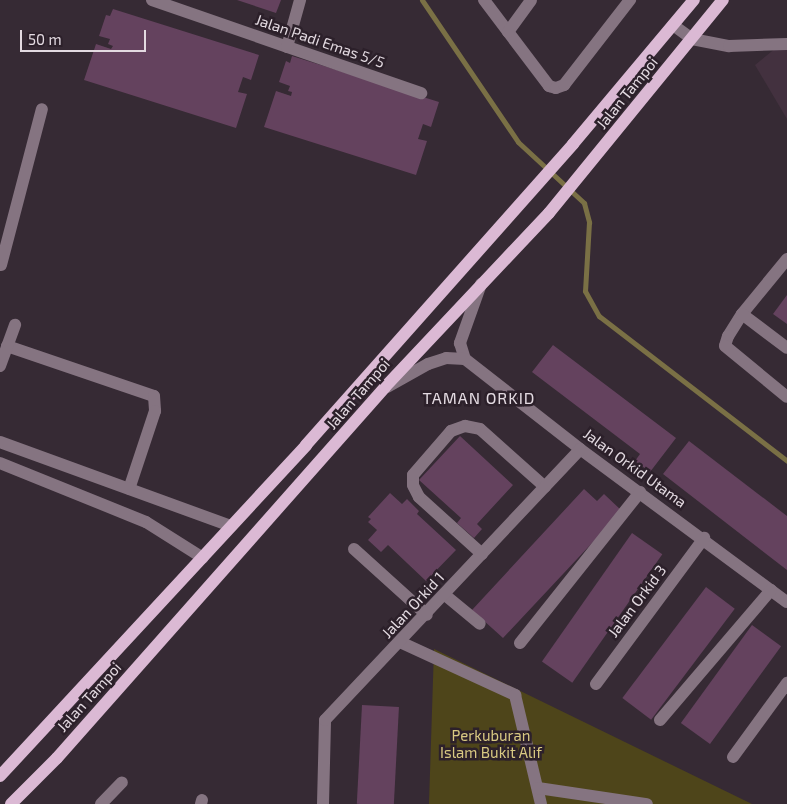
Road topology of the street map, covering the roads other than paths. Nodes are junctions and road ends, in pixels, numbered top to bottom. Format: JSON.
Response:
{"nodes":[{"id":1,"x":152,"y":0,"type":"edge"},
{"id":2,"x":300,"y":0,"type":"edge"},
{"id":3,"x":484,"y":0,"type":"edge"},
{"id":4,"x":531,"y":0,"type":"edge"},
{"id":5,"x":630,"y":0,"type":"edge"},
{"id":6,"x":694,"y":0,"type":"edge"},
{"id":7,"x":723,"y":0,"type":"edge"},
{"id":8,"x":673,"y":25,"type":"junction"},
{"id":9,"x":508,"y":32,"type":"junction"},
{"id":10,"x":692,"y":39,"type":"junction"},
{"id":11,"x":787,"y":44,"type":"edge"},
{"id":12,"x":287,"y":47,"type":"junction"},
{"id":13,"x":421,"y":93,"type":"dead end"},
{"id":14,"x":42,"y":108,"type":"dead end"},
{"id":15,"x":787,"y":259,"type":"edge"},
{"id":16,"x":0,"y":266,"type":"edge"},
{"id":17,"x":482,"y":282,"type":"junction"},
{"id":18,"x":742,"y":314,"type":"junction"},
{"id":19,"x":15,"y":325,"type":"dead end"},
{"id":20,"x":7,"y":346,"type":"junction"},
{"id":21,"x":787,"y":348,"type":"edge"},
{"id":22,"x":465,"y":359,"type":"junction"},
{"id":23,"x":0,"y":366,"type":"edge"},
{"id":24,"x":385,"y":387,"type":"junction"},
{"id":25,"x":787,"y":397,"type":"edge"},
{"id":26,"x":0,"y":442,"type":"edge"},
{"id":27,"x":580,"y":449,"type":"junction"},
{"id":28,"x":0,"y":463,"type":"edge"},
{"id":29,"x":544,"y":487,"type":"junction"},
{"id":30,"x":130,"y":489,"type":"junction"},
{"id":31,"x":640,"y":492,"type":"junction"},
{"id":32,"x":231,"y":526,"type":"junction"},
{"id":33,"x":704,"y":538,"type":"junction"},
{"id":34,"x":354,"y":549,"type":"dead end"},
{"id":35,"x":482,"y":554,"type":"junction"},
{"id":36,"x":203,"y":558,"type":"junction"},
{"id":37,"x":771,"y":590,"type":"junction"},
{"id":38,"x":445,"y":595,"type":"junction"},
{"id":39,"x":787,"y":602,"type":"edge"},
{"id":40,"x":427,"y":615,"type":"junction"},
{"id":41,"x":480,"y":624,"type":"dead end"},
{"id":42,"x":400,"y":642,"type":"junction"},
{"id":43,"x":520,"y":643,"type":"dead end"},
{"id":44,"x":787,"y":683,"type":"edge"},
{"id":45,"x":596,"y":684,"type":"dead end"},
{"id":46,"x":660,"y":720,"type":"dead end"},
{"id":47,"x":733,"y":757,"type":"dead end"},
{"id":48,"x":0,"y":776,"type":"edge"},
{"id":49,"x":122,"y":782,"type":"dead end"},
{"id":50,"x":538,"y":788,"type":"junction"},
{"id":51,"x":11,"y":804,"type":"edge"},
{"id":52,"x":101,"y":804,"type":"edge"},
{"id":53,"x":323,"y":804,"type":"edge"},
{"id":54,"x":541,"y":804,"type":"edge"},
{"id":55,"x":647,"y":804,"type":"edge"}],
"edges":[{"from":1,"to":12,"type":"street","name":"Jalan Padi Emas 5/5"},
{"from":2,"to":12,"type":"street"},
{"from":3,"to":9,"type":"street"},
{"from":4,"to":9,"type":"street"},
{"from":5,"to":9,"type":"street"},
{"from":6,"to":8,"type":"main road","name":"Jalan Tampoi"},
{"from":7,"to":10,"type":"main road","name":"Jalan Tampoi"},
{"from":8,"to":10,"type":"street"},
{"from":8,"to":32,"type":"main road","name":"Jalan Tampoi"},
{"from":10,"to":11,"type":"street"},
{"from":10,"to":17,"type":"main road","name":"Jalan Tampoi"},
{"from":12,"to":13,"type":"street","name":"Jalan Padi Emas 5/5"},
{"from":14,"to":16,"type":"street"},
{"from":15,"to":18,"type":"street"},
{"from":17,"to":22,"type":"street"},
{"from":17,"to":24,"type":"main road","name":"Jalan Tampoi"},
{"from":18,"to":21,"type":"street"},
{"from":18,"to":25,"type":"street"},
{"from":19,"to":20,"type":"street"},
{"from":20,"to":23,"type":"street"},
{"from":20,"to":30,"type":"street"},
{"from":22,"to":24,"type":"street"},
{"from":22,"to":27,"type":"street","name":"Jalan Orkid Utama"},
{"from":24,"to":51,"type":"main road","name":"Jalan Tampoi"},
{"from":26,"to":30,"type":"street"},
{"from":27,"to":29,"type":"street","name":"Jalan Orkid 1"},
{"from":27,"to":31,"type":"street","name":"Jalan Orkid Utama"},
{"from":28,"to":36,"type":"street"},
{"from":29,"to":35,"type":"street","name":"Jalan Orkid 1"},
{"from":29,"to":35,"type":"street"},
{"from":30,"to":32,"type":"street"},
{"from":31,"to":33,"type":"street","name":"Jalan Orkid Utama"},
{"from":31,"to":43,"type":"street"},
{"from":32,"to":36,"type":"main road","name":"Jalan Tampoi"},
{"from":33,"to":37,"type":"street","name":"Jalan Orkid Utama"},
{"from":33,"to":45,"type":"street","name":"Jalan Orkid 3"},
{"from":34,"to":40,"type":"street"},
{"from":35,"to":38,"type":"street","name":"Jalan Orkid 1"},
{"from":36,"to":48,"type":"main road","name":"Jalan Tampoi"},
{"from":37,"to":39,"type":"street","name":"Jalan Orkid Utama"},
{"from":37,"to":46,"type":"street"},
{"from":38,"to":40,"type":"street","name":"Jalan Orkid 1"},
{"from":38,"to":41,"type":"street"},
{"from":40,"to":42,"type":"street","name":"Jalan Orkid 1"},
{"from":42,"to":50,"type":"street"},
{"from":42,"to":53,"type":"street","name":"Jalan Orkid 1"},
{"from":44,"to":47,"type":"street"},
{"from":49,"to":52,"type":"street"},
{"from":50,"to":54,"type":"street"},
{"from":50,"to":55,"type":"street"}]}
